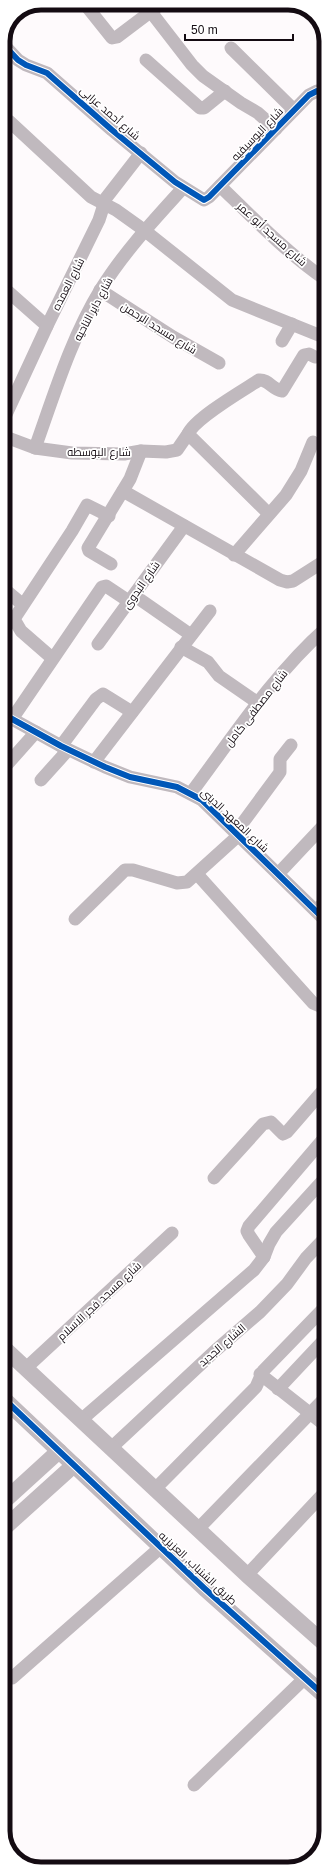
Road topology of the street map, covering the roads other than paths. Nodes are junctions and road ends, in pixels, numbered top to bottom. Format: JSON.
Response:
{"nodes":[{"id":1,"x":90,"y":10,"type":"edge"},
{"id":2,"x":153,"y":10,"type":"edge"},
{"id":3,"x":151,"y":12,"type":"junction"},
{"id":4,"x":231,"y":48,"type":"dead end"},
{"id":5,"x":10,"y":51,"type":"edge"},
{"id":6,"x":146,"y":60,"type":"dead end"},
{"id":7,"x":225,"y":90,"type":"junction"},
{"id":8,"x":319,"y":92,"type":"edge"},
{"id":9,"x":294,"y":110,"type":"junction"},
{"id":10,"x":10,"y":121,"type":"edge"},
{"id":11,"x":276,"y":129,"type":"junction"},
{"id":12,"x":141,"y":153,"type":"junction"},
{"id":13,"x":220,"y":186,"type":"junction"},
{"id":14,"x":183,"y":188,"type":"junction"},
{"id":15,"x":204,"y":200,"type":"joint"},
{"id":16,"x":103,"y":203,"type":"junction"},
{"id":17,"x":144,"y":230,"type":"junction"},
{"id":18,"x":319,"y":275,"type":"edge"},
{"id":19,"x":100,"y":290,"type":"junction"},
{"id":20,"x":10,"y":293,"type":"edge"},
{"id":21,"x":292,"y":324,"type":"junction"},
{"id":22,"x":47,"y":326,"type":"junction"},
{"id":23,"x":319,"y":335,"type":"edge"},
{"id":24,"x":282,"y":341,"type":"dead end"},
{"id":25,"x":315,"y":357,"type":"dead end"},
{"id":26,"x":219,"y":364,"type":"dead end"},
{"id":27,"x":10,"y":406,"type":"edge"},
{"id":28,"x":188,"y":434,"type":"junction"},
{"id":29,"x":10,"y":439,"type":"edge"},
{"id":30,"x":314,"y":442,"type":"dead end"},
{"id":31,"x":35,"y":448,"type":"junction"},
{"id":32,"x":141,"y":451,"type":"junction"},
{"id":33,"x":123,"y":492,"type":"junction"},
{"id":34,"x":269,"y":514,"type":"junction"},
{"id":35,"x":109,"y":516,"type":"junction"},
{"id":36,"x":184,"y":526,"type":"junction"},
{"id":37,"x":234,"y":555,"type":"junction"},
{"id":38,"x":111,"y":564,"type":"dead end"},
{"id":39,"x":319,"y":565,"type":"edge"},
{"id":40,"x":10,"y":594,"type":"edge"},
{"id":41,"x":132,"y":599,"type":"junction"},
{"id":42,"x":22,"y":604,"type":"junction"},
{"id":43,"x":210,"y":611,"type":"dead end"},
{"id":44,"x":191,"y":635,"type":"junction"},
{"id":45,"x":319,"y":635,"type":"edge"},
{"id":46,"x":98,"y":644,"type":"dead end"},
{"id":47,"x":181,"y":647,"type":"junction"},
{"id":48,"x":52,"y":658,"type":"junction"},
{"id":49,"x":258,"y":703,"type":"junction"},
{"id":50,"x":10,"y":712,"type":"edge"},
{"id":51,"x":132,"y":712,"type":"junction"},
{"id":52,"x":10,"y":718,"type":"edge"},
{"id":53,"x":36,"y":732,"type":"junction"},
{"id":54,"x":291,"y":745,"type":"dead end"},
{"id":55,"x":65,"y":748,"type":"junction"},
{"id":56,"x":10,"y":760,"type":"edge"},
{"id":57,"x":94,"y":762,"type":"junction"},
{"id":58,"x":41,"y":780,"type":"dead end"},
{"id":59,"x":191,"y":793,"type":"junction"},
{"id":60,"x":319,"y":830,"type":"edge"},
{"id":61,"x":237,"y":834,"type":"junction"},
{"id":62,"x":197,"y":874,"type":"junction"},
{"id":63,"x":278,"y":874,"type":"junction"},
{"id":64,"x":319,"y":908,"type":"edge"},
{"id":65,"x":316,"y":911,"type":"junction"},
{"id":66,"x":319,"y":914,"type":"edge"},
{"id":67,"x":76,"y":920,"type":"dead end"},
{"id":68,"x":319,"y":1006,"type":"edge"},
{"id":69,"x":319,"y":1095,"type":"edge"},
{"id":70,"x":319,"y":1144,"type":"edge"},
{"id":71,"x":214,"y":1178,"type":"dead end"},
{"id":72,"x":319,"y":1185,"type":"edge"},
{"id":73,"x":172,"y":1233,"type":"dead end"},
{"id":74,"x":319,"y":1244,"type":"edge"},
{"id":75,"x":264,"y":1257,"type":"junction"},
{"id":76,"x":319,"y":1313,"type":"edge"},
{"id":77,"x":319,"y":1345,"type":"edge"},
{"id":78,"x":10,"y":1353,"type":"edge"},
{"id":79,"x":26,"y":1368,"type":"junction"},
{"id":80,"x":260,"y":1374,"type":"junction"},
{"id":81,"x":278,"y":1389,"type":"junction"},
{"id":82,"x":319,"y":1404,"type":"edge"},
{"id":83,"x":10,"y":1405,"type":"edge"},
{"id":84,"x":310,"y":1414,"type":"junction"},
{"id":85,"x":81,"y":1420,"type":"junction"},
{"id":86,"x":319,"y":1421,"type":"edge"},
{"id":87,"x":111,"y":1448,"type":"junction"},
{"id":88,"x":59,"y":1451,"type":"junction"},
{"id":89,"x":74,"y":1465,"type":"junction"},
{"id":90,"x":155,"y":1489,"type":"junction"},
{"id":91,"x":10,"y":1496,"type":"edge"},
{"id":92,"x":319,"y":1498,"type":"edge"},
{"id":93,"x":10,"y":1523,"type":"edge"},
{"id":94,"x":198,"y":1529,"type":"junction"},
{"id":95,"x":161,"y":1547,"type":"junction"},
{"id":96,"x":247,"y":1575,"type":"junction"},
{"id":97,"x":319,"y":1639,"type":"edge"},
{"id":98,"x":12,"y":1678,"type":"dead end"},
{"id":99,"x":305,"y":1678,"type":"junction"},
{"id":100,"x":319,"y":1691,"type":"edge"},
{"id":101,"x":194,"y":1785,"type":"dead end"}],
"edges":[{"from":1,"to":3,"type":"street"},
{"from":2,"to":3,"type":"street"},
{"from":3,"to":7,"type":"street"},
{"from":4,"to":9,"type":"street"},
{"from":5,"to":12,"type":"street","name":"شارع أحمد عرابى"},
{"from":6,"to":7,"type":"street"},
{"from":7,"to":11,"type":"street"},
{"from":8,"to":9,"type":"street","name":"شارع اليوسيفيه"},
{"from":9,"to":11,"type":"street","name":"شارع اليوسيفيه"},
{"from":10,"to":16,"type":"street"},
{"from":11,"to":13,"type":"street","name":"شارع اليوسيفيه"},
{"from":12,"to":14,"type":"street","name":"شارع أحمد عرابى"},
{"from":12,"to":16,"type":"street","name":"شارع العمده"},
{"from":13,"to":15,"type":"street","name":"شارع اليوسيفيه"},
{"from":13,"to":18,"type":"street","name":"شارع مسجد أبو عمر"},
{"from":14,"to":15,"type":"street","name":"شارع أحمد عرابى"},
{"from":14,"to":17,"type":"street","name":"شارع داير الناحيه"},
{"from":16,"to":17,"type":"street"},
{"from":16,"to":22,"type":"street","name":"شارع العمده"},
{"from":17,"to":19,"type":"street","name":"شارع داير الناحيه"},
{"from":17,"to":21,"type":"street"},
{"from":19,"to":26,"type":"street","name":"شارع مسجد الرحمن"},
{"from":19,"to":31,"type":"street","name":"شارع داير الناحيه"},
{"from":20,"to":22,"type":"street"},
{"from":21,"to":23,"type":"street"},
{"from":21,"to":24,"type":"street"},
{"from":22,"to":27,"type":"street","name":"شارع العمده"},
{"from":25,"to":28,"type":"street"},
{"from":28,"to":32,"type":"street","name":"شارع البوسطه"},
{"from":28,"to":34,"type":"street"},
{"from":29,"to":31,"type":"street","name":"شارع البوسطه"},
{"from":30,"to":34,"type":"street"},
{"from":31,"to":32,"type":"street","name":"شارع البوسطه"},
{"from":32,"to":33,"type":"street"},
{"from":33,"to":35,"type":"street"},
{"from":33,"to":36,"type":"street"},
{"from":34,"to":37,"type":"street"},
{"from":35,"to":38,"type":"street"},
{"from":35,"to":42,"type":"street"},
{"from":36,"to":37,"type":"street"},
{"from":36,"to":41,"type":"street","name":"شارع البدوى"},
{"from":37,"to":39,"type":"street"},
{"from":40,"to":42,"type":"street"},
{"from":41,"to":44,"type":"street"},
{"from":41,"to":46,"type":"street","name":"شارع البدوى"},
{"from":41,"to":48,"type":"street"},
{"from":42,"to":48,"type":"street"},
{"from":43,"to":44,"type":"street"},
{"from":44,"to":47,"type":"street"},
{"from":45,"to":49,"type":"street","name":"شارع مصطفى كامل"},
{"from":47,"to":49,"type":"street"},
{"from":47,"to":51,"type":"street"},
{"from":48,"to":50,"type":"street"},
{"from":49,"to":59,"type":"street","name":"شارع مصطفى كامل"},
{"from":51,"to":55,"type":"street"},
{"from":51,"to":57,"type":"street"},
{"from":52,"to":53,"type":"street","name":"شارع المعهد الدينى"},
{"from":53,"to":55,"type":"street","name":"شارع المعهد الدينى"},
{"from":53,"to":56,"type":"street"},
{"from":54,"to":61,"type":"street"},
{"from":55,"to":57,"type":"street","name":"شارع المعهد الدينى"},
{"from":55,"to":58,"type":"street"},
{"from":57,"to":59,"type":"street","name":"شارع المعهد الدينى"},
{"from":59,"to":61,"type":"street","name":"شارع المعهد الدينى"},
{"from":60,"to":63,"type":"street"},
{"from":61,"to":62,"type":"street"},
{"from":61,"to":63,"type":"street","name":"شارع المعهد الدينى"},
{"from":62,"to":67,"type":"street"},
{"from":62,"to":68,"type":"street"},
{"from":63,"to":65,"type":"street","name":"شارع المعهد الدينى"},
{"from":64,"to":65,"type":"street"},
{"from":65,"to":66,"type":"street","name":"شارع المعهد الدينى"},
{"from":69,"to":71,"type":"street"},
{"from":70,"to":75,"type":"street"},
{"from":72,"to":75,"type":"street"},
{"from":73,"to":79,"type":"street","name":"شارع مسجد فجر الاسلام"},
{"from":74,"to":87,"type":"street","name":"الشارع الجديد"},
{"from":75,"to":85,"type":"street"},
{"from":76,"to":80,"type":"street"},
{"from":77,"to":81,"type":"street"},
{"from":78,"to":79,"type":"street"},
{"from":79,"to":85,"type":"street"},
{"from":80,"to":81,"type":"street"},
{"from":80,"to":90,"type":"street"},
{"from":81,"to":84,"type":"street"},
{"from":82,"to":84,"type":"street"},
{"from":83,"to":88,"type":"street","name":"طريق الشنباب, العزيزيه"},
{"from":84,"to":86,"type":"street"},
{"from":84,"to":94,"type":"street"},
{"from":85,"to":87,"type":"street"},
{"from":87,"to":90,"type":"street"},
{"from":88,"to":89,"type":"street","name":"طريق الشنباب, العزيزيه"},
{"from":88,"to":91,"type":"street"},
{"from":89,"to":93,"type":"street"},
{"from":89,"to":95,"type":"street","name":"طريق الشنباب, العزيزيه"},
{"from":90,"to":94,"type":"street"},
{"from":92,"to":96,"type":"street"},
{"from":94,"to":96,"type":"street"},
{"from":95,"to":98,"type":"street"},
{"from":95,"to":99,"type":"street","name":"طريق الشنباب, العزيزيه"},
{"from":96,"to":97,"type":"street"},
{"from":99,"to":100,"type":"street","name":"طريق الشنباب, العزيزيه"},
{"from":99,"to":101,"type":"street"}]}
